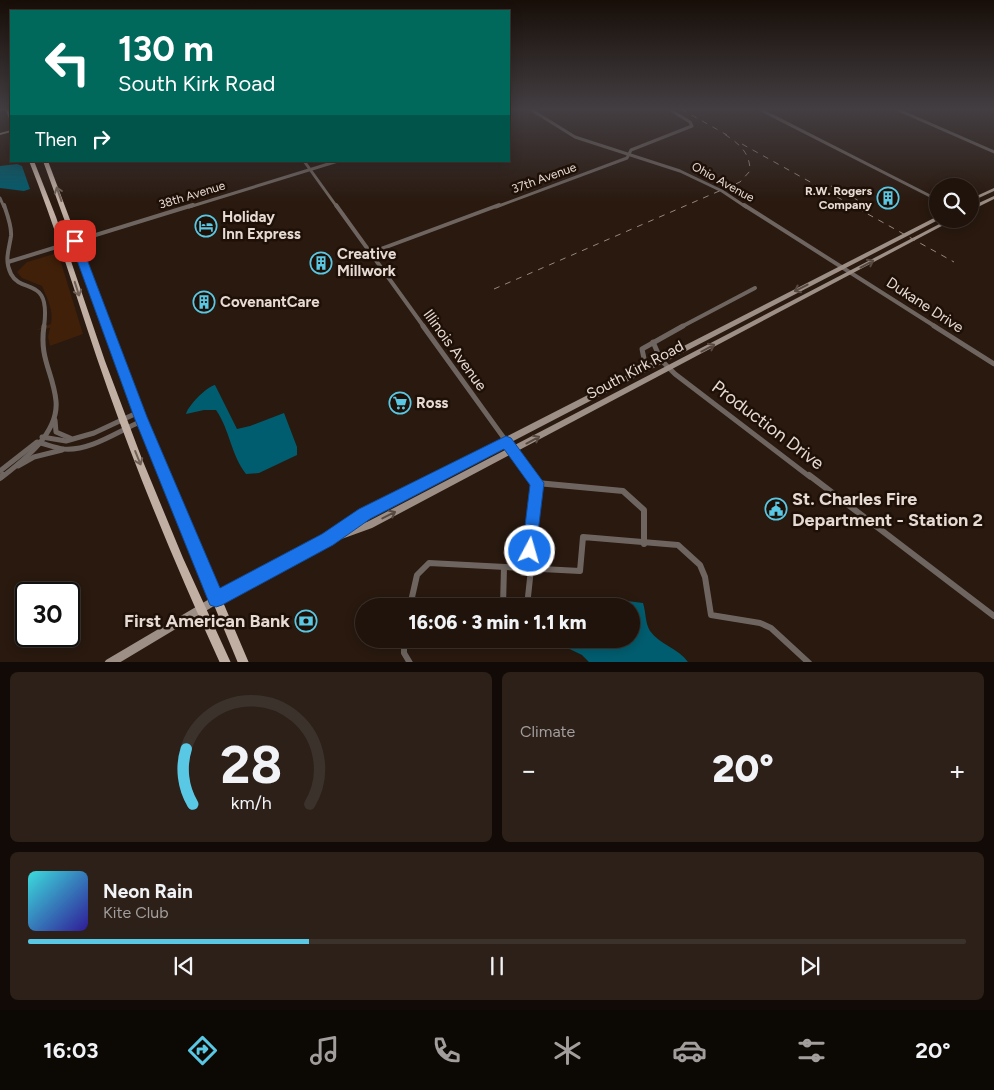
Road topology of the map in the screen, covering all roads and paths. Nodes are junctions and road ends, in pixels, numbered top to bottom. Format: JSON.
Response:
{"nodes":[{"id":1,"x":584,"y":140,"type":"edge"},
{"id":2,"x":657,"y":140,"type":"edge"},
{"id":3,"x":820,"y":140,"type":"edge"},
{"id":4,"x":966,"y":140,"type":"edge"},
{"id":5,"x":994,"y":152,"type":"edge"},
{"id":6,"x":629,"y":155,"type":"junction"},
{"id":7,"x":30,"y":162,"type":"edge"},
{"id":8,"x":45,"y":162,"type":"edge"},
{"id":9,"x":305,"y":162,"type":"edge"},
{"id":10,"x":335,"y":162,"type":"edge"},
{"id":11,"x":310,"y":170,"type":"junction"},
{"id":12,"x":994,"y":189,"type":"edge"},
{"id":13,"x":929,"y":195,"type":"edge"},
{"id":14,"x":979,"y":197,"type":"edge"},
{"id":15,"x":994,"y":197,"type":"edge"},
{"id":16,"x":0,"y":198,"type":"edge"},
{"id":17,"x":979,"y":205,"type":"edge"},
{"id":18,"x":929,"y":223,"type":"edge"},
{"id":19,"x":935,"y":228,"type":"edge"},
{"id":20,"x":75,"y":241,"type":"junction"},
{"id":21,"x":62,"y":245,"type":"junction"},
{"id":22,"x":370,"y":253,"type":"junction"},
{"id":23,"x":8,"y":263,"type":"junction"},
{"id":24,"x":842,"y":267,"type":"junction"},
{"id":25,"x":850,"y":272,"type":"junction"},
{"id":26,"x":755,"y":288,"type":"dead end"},
{"id":27,"x":653,"y":342,"type":"junction"},
{"id":28,"x":660,"y":360,"type":"junction"},
{"id":29,"x":994,"y":364,"type":"edge"},
{"id":30,"x":646,"y":368,"type":"junction"},
{"id":31,"x":668,"y":368,"type":"junction"},
{"id":32,"x":139,"y":412,"type":"junction"},
{"id":33,"x":123,"y":419,"type":"junction"},
{"id":34,"x":55,"y":420,"type":"junction"},
{"id":35,"x":142,"y":421,"type":"junction"},
{"id":36,"x":126,"y":427,"type":"junction"},
{"id":37,"x":42,"y":437,"type":"junction"},
{"id":38,"x":70,"y":438,"type":"junction"},
{"id":39,"x":37,"y":442,"type":"junction"},
{"id":40,"x":506,"y":442,"type":"junction"},
{"id":41,"x":65,"y":449,"type":"junction"},
{"id":42,"x":512,"y":450,"type":"junction"},
{"id":43,"x":13,"y":469,"type":"junction"},
{"id":44,"x":0,"y":471,"type":"edge"},
{"id":45,"x":0,"y":478,"type":"edge"},
{"id":46,"x":537,"y":483,"type":"junction"},
{"id":47,"x":328,"y":540,"type":"junction"},
{"id":48,"x":644,"y":544,"type":"junction"},
{"id":49,"x":504,"y":567,"type":"junction"},
{"id":50,"x":529,"y":568,"type":"junction"},
{"id":51,"x":412,"y":598,"type":"edge"},
{"id":52,"x":503,"y":598,"type":"edge"},
{"id":53,"x":528,"y":598,"type":"edge"},
{"id":54,"x":216,"y":599,"type":"junction"},
{"id":55,"x":200,"y":609,"type":"junction"},
{"id":56,"x":994,"y":616,"type":"edge"},
{"id":57,"x":404,"y":648,"type":"edge"},
{"id":58,"x":109,"y":662,"type":"edge"},
{"id":59,"x":226,"y":662,"type":"edge"},
{"id":60,"x":244,"y":662,"type":"edge"},
{"id":61,"x":410,"y":662,"type":"edge"},
{"id":62,"x":809,"y":662,"type":"edge"}],
"edges":[{"from":1,"to":6,"type":"street","name":"Ohio Avenue"},
{"from":2,"to":6,"type":"street","name":"37th Avenue"},
{"from":3,"to":13,"type":"street"},
{"from":4,"to":5,"type":"street"},
{"from":6,"to":22,"type":"street","name":"37th Avenue"},
{"from":6,"to":24,"type":"street","name":"Ohio Avenue"},
{"from":7,"to":21,"type":"main road"},
{"from":20,"to":8,"type":"main road","one_way":true},
{"from":9,"to":11,"type":"street","name":"Illinois Avenue"},
{"from":10,"to":11,"type":"street","name":"38th Avenue"},
{"from":11,"to":20,"type":"street","name":"38th Avenue"},
{"from":11,"to":22,"type":"street","name":"Illinois Avenue"},
{"from":12,"to":14,"type":"main road"},
{"from":15,"to":17,"type":"main road"},
{"from":16,"to":23,"type":"street"},
{"from":18,"to":24,"type":"main road","name":"South Kirk Road"},
{"from":25,"to":19,"type":"main road","name":"South Kirk Road","one_way":true},
{"from":20,"to":21,"type":"street","name":"38th Avenue"},
{"from":20,"to":32,"type":"main road"},
{"from":21,"to":23,"type":"street","name":"38th Avenue"},
{"from":21,"to":33,"type":"main road","one_way":true},
{"from":22,"to":40,"type":"street","name":"Illinois Avenue"},
{"from":23,"to":34,"type":"street"},
{"from":24,"to":25,"type":"street","name":"Dukane Drive"},
{"from":24,"to":28,"type":"main road","name":"South Kirk Road","one_way":true},
{"from":25,"to":29,"type":"street","name":"Dukane Drive"},
{"from":31,"to":25,"type":"main road","name":"South Kirk Road","one_way":true},
{"from":26,"to":27,"type":"street"},
{"from":27,"to":28,"type":"street","name":"Production Drive"},
{"from":27,"to":30,"type":"street"},
{"from":28,"to":30,"type":"main road","name":"South Kirk Road"},
{"from":28,"to":31,"type":"street","name":"Production Drive"},
{"from":30,"to":40,"type":"main road","name":"South Kirk Road"},
{"from":42,"to":31,"type":"main road","name":"South Kirk Road","one_way":true},
{"from":31,"to":56,"type":"street","name":"Production Drive"},
{"from":32,"to":33,"type":"street"},
{"from":32,"to":35,"type":"main road"},
{"from":33,"to":36,"type":"main road"},
{"from":33,"to":38,"type":"street"},
{"from":34,"to":37,"type":"street"},
{"from":34,"to":38,"type":"street"},
{"from":35,"to":36,"type":"street"},
{"from":35,"to":54,"type":"main road"},
{"from":36,"to":41,"type":"street"},
{"from":36,"to":55,"type":"main road","one_way":true},
{"from":37,"to":38,"type":"street"},
{"from":37,"to":39,"type":"street"},
{"from":39,"to":41,"type":"street"},
{"from":39,"to":43,"type":"street"},
{"from":39,"to":44,"type":"street"},
{"from":40,"to":42,"type":"street","name":"Illinois Avenue"},
{"from":40,"to":47,"type":"main road","name":"South Kirk Road"},
{"from":41,"to":43,"type":"street"},
{"from":42,"to":46,"type":"street","name":"Illinois Avenue"},
{"from":47,"to":42,"type":"main road","name":"South Kirk Road","one_way":true},
{"from":43,"to":45,"type":"street"},
{"from":46,"to":48,"type":"street"},
{"from":46,"to":50,"type":"street"},
{"from":47,"to":54,"type":"main road","name":"South Kirk Road"},
{"from":48,"to":50,"type":"street"},
{"from":48,"to":62,"type":"street"},
{"from":49,"to":50,"type":"street"},
{"from":49,"to":51,"type":"street"},
{"from":49,"to":52,"type":"street"},
{"from":50,"to":53,"type":"street"},
{"from":54,"to":55,"type":"main road","name":"South Kirk Road"},
{"from":54,"to":60,"type":"main road"},
{"from":55,"to":58,"type":"main road","name":"South Kirk Road"},
{"from":55,"to":59,"type":"main road"},
{"from":57,"to":61,"type":"street"}]}
